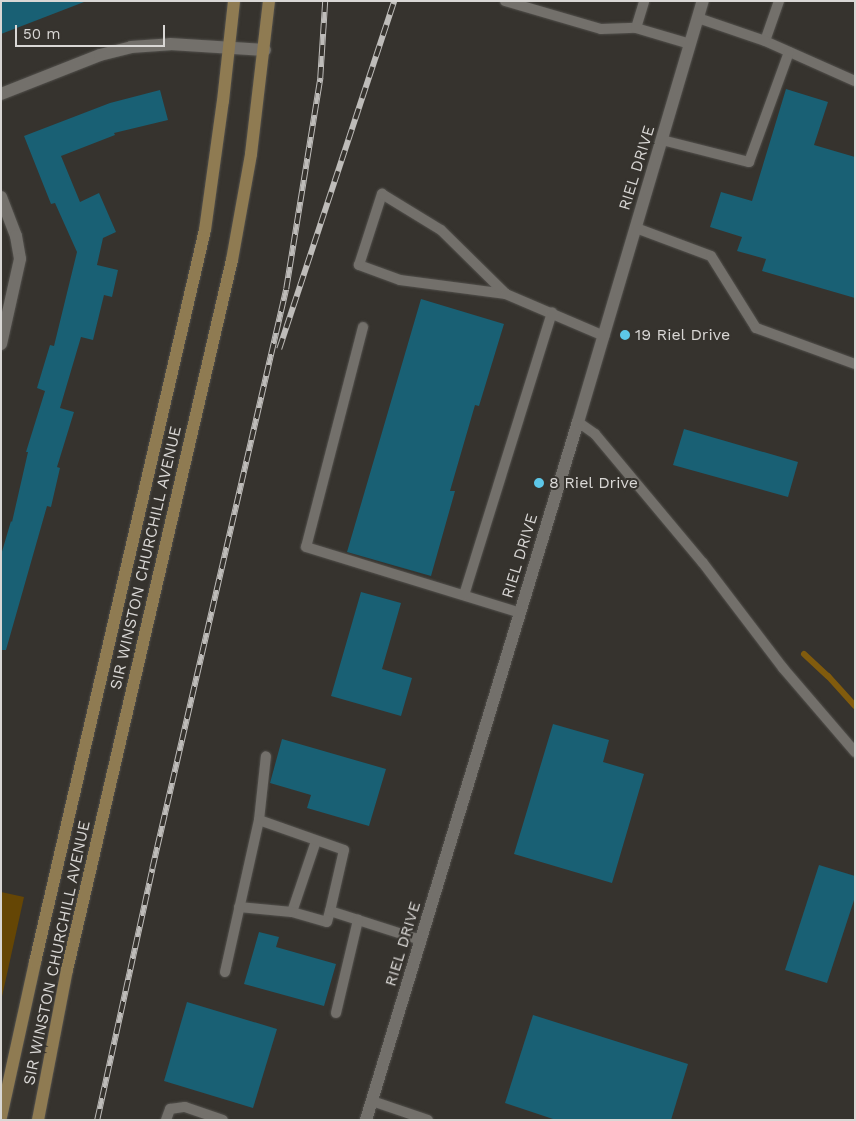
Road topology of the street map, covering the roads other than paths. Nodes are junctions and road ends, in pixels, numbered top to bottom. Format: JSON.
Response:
{"nodes":[{"id":1,"x":234,"y":1,"type":"edge"},
{"id":2,"x":269,"y":1,"type":"edge"},
{"id":3,"x":506,"y":1,"type":"edge"},
{"id":4,"x":644,"y":1,"type":"edge"},
{"id":5,"x":703,"y":1,"type":"edge"},
{"id":6,"x":779,"y":1,"type":"edge"},
{"id":7,"x":698,"y":18,"type":"junction"},
{"id":8,"x":636,"y":28,"type":"junction"},
{"id":9,"x":765,"y":41,"type":"junction"},
{"id":10,"x":690,"y":44,"type":"junction"},
{"id":11,"x":230,"y":48,"type":"junction"},
{"id":12,"x":265,"y":50,"type":"junction"},
{"id":13,"x":789,"y":52,"type":"junction"},
{"id":14,"x":855,"y":81,"type":"edge"},
{"id":15,"x":1,"y":94,"type":"edge"},
{"id":16,"x":662,"y":140,"type":"junction"},
{"id":17,"x":1,"y":197,"type":"edge"},
{"id":18,"x":636,"y":228,"type":"junction"},
{"id":19,"x":506,"y":294,"type":"junction"},
{"id":20,"x":552,"y":312,"type":"junction"},
{"id":21,"x":364,"y":327,"type":"dead end"},
{"id":22,"x":604,"y":336,"type":"junction"},
{"id":23,"x":1,"y":344,"type":"edge"},
{"id":24,"x":855,"y":364,"type":"edge"},
{"id":25,"x":578,"y":422,"type":"junction"},
{"id":26,"x":464,"y":595,"type":"junction"},
{"id":27,"x":520,"y":612,"type":"junction"},
{"id":28,"x":855,"y":752,"type":"edge"},
{"id":29,"x":266,"y":756,"type":"dead end"},
{"id":30,"x":260,"y":820,"type":"junction"},
{"id":31,"x":316,"y":841,"type":"junction"},
{"id":32,"x":240,"y":906,"type":"junction"},
{"id":33,"x":330,"y":911,"type":"junction"},
{"id":34,"x":292,"y":912,"type":"junction"},
{"id":35,"x":358,"y":920,"type":"junction"},
{"id":36,"x":420,"y":940,"type":"junction"},
{"id":37,"x":225,"y":972,"type":"dead end"},
{"id":38,"x":336,"y":1013,"type":"dead end"},
{"id":39,"x":372,"y":1101,"type":"junction"},
{"id":40,"x":1,"y":1118,"type":"edge"},
{"id":41,"x":38,"y":1120,"type":"edge"},
{"id":42,"x":166,"y":1120,"type":"edge"},
{"id":43,"x":223,"y":1120,"type":"edge"},
{"id":44,"x":366,"y":1120,"type":"edge"},
{"id":45,"x":428,"y":1120,"type":"edge"}],
"edges":[{"from":1,"to":11,"type":"main road","name":"SIR WINSTON CHURCHILL AVENUE"},
{"from":2,"to":12,"type":"main road","name":"SIR WINSTON CHURCHILL AVENUE"},
{"from":3,"to":8,"type":"lane"},
{"from":4,"to":8,"type":"lane"},
{"from":5,"to":7,"type":"street","name":"RIEL DRIVE"},
{"from":6,"to":9,"type":"lane"},
{"from":7,"to":9,"type":"lane"},
{"from":7,"to":10,"type":"street","name":"RIEL DRIVE"},
{"from":8,"to":10,"type":"lane"},
{"from":9,"to":13,"type":"lane"},
{"from":10,"to":16,"type":"street","name":"RIEL DRIVE"},
{"from":11,"to":12,"type":"street"},
{"from":11,"to":15,"type":"street"},
{"from":11,"to":40,"type":"main road","name":"SIR WINSTON CHURCHILL AVENUE"},
{"from":12,"to":41,"type":"main road","name":"SIR WINSTON CHURCHILL AVENUE"},
{"from":13,"to":14,"type":"lane"},
{"from":13,"to":16,"type":"lane"},
{"from":16,"to":18,"type":"street","name":"RIEL DRIVE"},
{"from":17,"to":23,"type":"street"},
{"from":18,"to":22,"type":"street","name":"RIEL DRIVE"},
{"from":18,"to":24,"type":"lane"},
{"from":19,"to":19,"type":"lane"},
{"from":19,"to":20,"type":"lane"},
{"from":20,"to":22,"type":"lane"},
{"from":20,"to":26,"type":"lane"},
{"from":21,"to":26,"type":"lane"},
{"from":22,"to":25,"type":"street","name":"RIEL DRIVE"},
{"from":25,"to":27,"type":"street","name":"RIEL DRIVE"},
{"from":25,"to":28,"type":"lane"},
{"from":26,"to":27,"type":"lane"},
{"from":27,"to":36,"type":"street","name":"RIEL DRIVE"},
{"from":29,"to":30,"type":"lane"},
{"from":30,"to":31,"type":"lane"},
{"from":30,"to":32,"type":"lane"},
{"from":31,"to":33,"type":"lane"},
{"from":31,"to":34,"type":"lane"},
{"from":32,"to":34,"type":"lane"},
{"from":32,"to":37,"type":"lane"},
{"from":33,"to":34,"type":"lane"},
{"from":33,"to":35,"type":"lane"},
{"from":35,"to":36,"type":"lane"},
{"from":35,"to":38,"type":"lane"},
{"from":36,"to":39,"type":"street","name":"RIEL DRIVE"},
{"from":39,"to":44,"type":"street","name":"RIEL DRIVE"},
{"from":39,"to":45,"type":"lane"},
{"from":42,"to":43,"type":"lane"}]}
